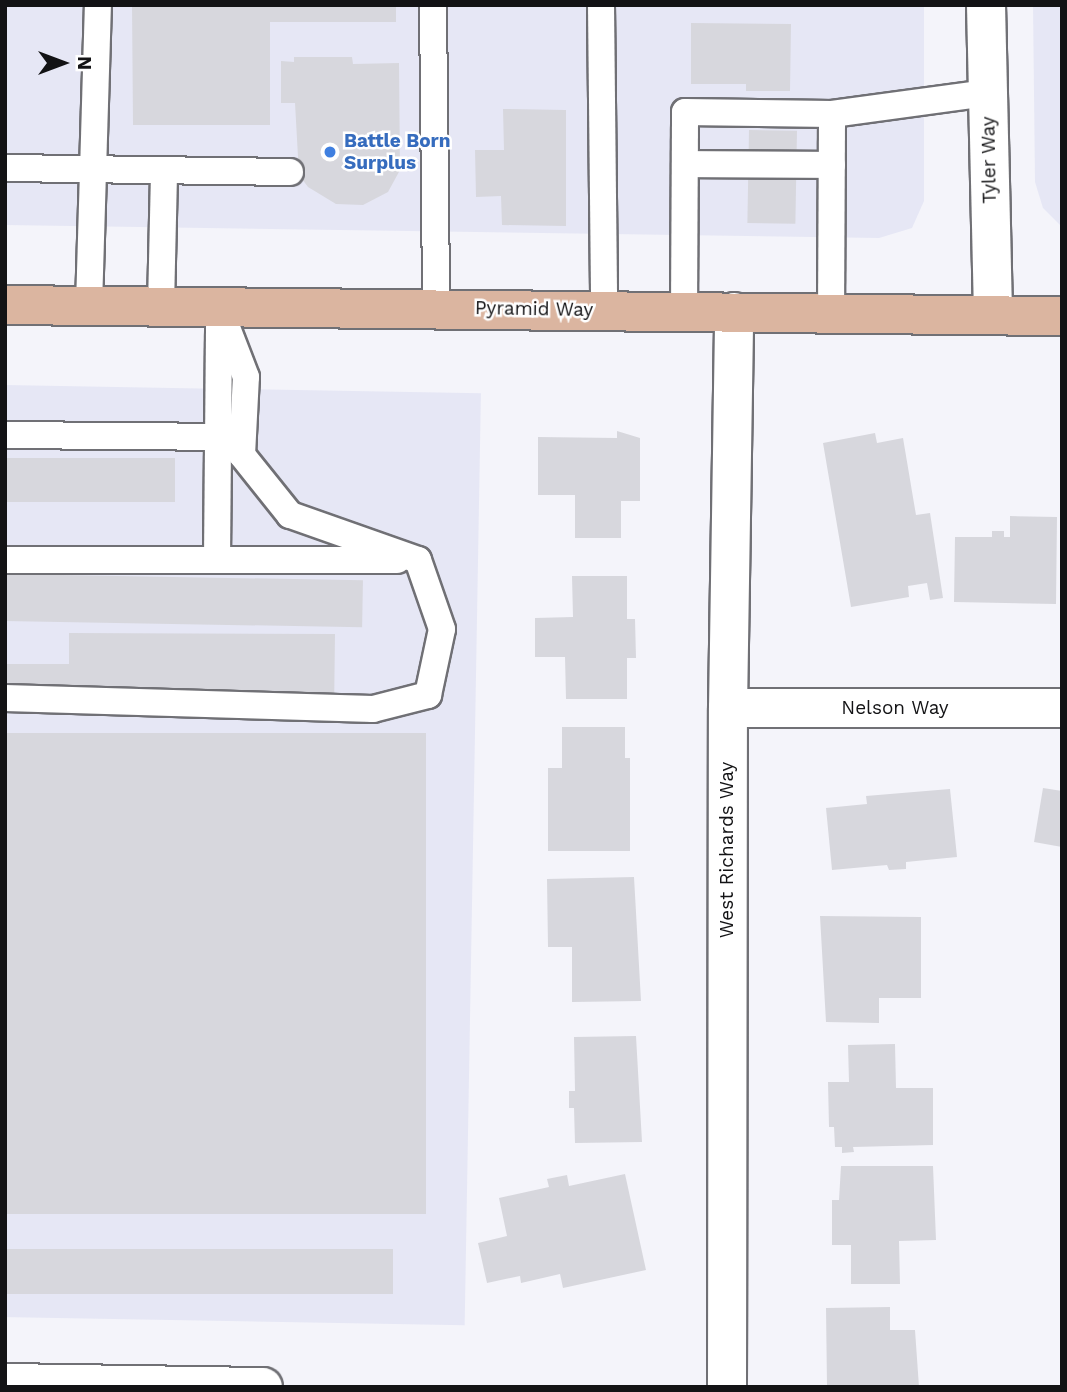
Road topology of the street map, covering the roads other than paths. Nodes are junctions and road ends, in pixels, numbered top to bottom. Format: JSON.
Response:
{"nodes":[{"id":1,"x":98,"y":5,"type":"edge"},
{"id":2,"x":433,"y":5,"type":"edge"},
{"id":3,"x":601,"y":5,"type":"edge"},
{"id":4,"x":986,"y":5,"type":"edge"},
{"id":5,"x":988,"y":93,"type":"junction"},
{"id":6,"x":832,"y":114,"type":"junction"},
{"id":7,"x":685,"y":164,"type":"junction"},
{"id":8,"x":832,"y":165,"type":"junction"},
{"id":9,"x":5,"y":169,"type":"edge"},
{"id":10,"x":94,"y":171,"type":"junction"},
{"id":11,"x":164,"y":171,"type":"junction"},
{"id":12,"x":290,"y":172,"type":"dead end"},
{"id":13,"x":5,"y":305,"type":"edge"},
{"id":14,"x":89,"y":306,"type":"junction"},
{"id":15,"x":161,"y":306,"type":"junction"},
{"id":16,"x":219,"y":307,"type":"junction"},
{"id":17,"x":436,"y":308,"type":"junction"},
{"id":18,"x":604,"y":311,"type":"junction"},
{"id":19,"x":684,"y":312,"type":"junction"},
{"id":20,"x":734,"y":312,"type":"junction"},
{"id":21,"x":831,"y":314,"type":"junction"},
{"id":22,"x":993,"y":315,"type":"junction"},
{"id":23,"x":1062,"y":316,"type":"edge"},
{"id":24,"x":5,"y":435,"type":"edge"},
{"id":25,"x":218,"y":437,"type":"junction"},
{"id":26,"x":418,"y":560,"type":"junction"},
{"id":27,"x":5,"y":561,"type":"edge"},
{"id":28,"x":217,"y":561,"type":"junction"},
{"id":29,"x":5,"y":698,"type":"edge"},
{"id":30,"x":728,"y":708,"type":"junction"},
{"id":31,"x":1062,"y":708,"type":"edge"},
{"id":32,"x":18,"y":1384,"type":"edge"},
{"id":33,"x":263,"y":1387,"type":"edge"},
{"id":34,"x":727,"y":1387,"type":"edge"}],
"edges":[{"from":1,"to":10,"type":"lane"},
{"from":2,"to":17,"type":"lane"},
{"from":3,"to":18,"type":"lane"},
{"from":4,"to":5,"type":"street","name":"Tyler Way"},
{"from":5,"to":6,"type":"lane"},
{"from":5,"to":22,"type":"street","name":"Tyler Way"},
{"from":6,"to":7,"type":"lane"},
{"from":6,"to":8,"type":"lane"},
{"from":7,"to":8,"type":"lane"},
{"from":7,"to":19,"type":"lane"},
{"from":8,"to":21,"type":"lane"},
{"from":9,"to":10,"type":"lane"},
{"from":10,"to":11,"type":"lane"},
{"from":10,"to":14,"type":"lane"},
{"from":11,"to":12,"type":"lane"},
{"from":11,"to":15,"type":"lane"},
{"from":13,"to":14,"type":"main road","name":"Pyramid Way"},
{"from":14,"to":15,"type":"main road","name":"Pyramid Way"},
{"from":15,"to":16,"type":"main road","name":"Pyramid Way"},
{"from":16,"to":17,"type":"main road","name":"Pyramid Way"},
{"from":16,"to":25,"type":"lane"},
{"from":16,"to":26,"type":"lane"},
{"from":17,"to":18,"type":"main road","name":"Pyramid Way"},
{"from":18,"to":19,"type":"main road","name":"Pyramid Way"},
{"from":19,"to":20,"type":"main road","name":"Pyramid Way"},
{"from":20,"to":21,"type":"main road","name":"Pyramid Way"},
{"from":20,"to":30,"type":"street","name":"West Richards Way"},
{"from":21,"to":22,"type":"main road","name":"Pyramid Way"},
{"from":22,"to":23,"type":"main road","name":"Pyramid Way"},
{"from":24,"to":25,"type":"lane"},
{"from":25,"to":28,"type":"lane"},
{"from":26,"to":28,"type":"lane"},
{"from":26,"to":29,"type":"lane"},
{"from":27,"to":28,"type":"lane"},
{"from":30,"to":31,"type":"street","name":"Nelson Way"},
{"from":30,"to":34,"type":"street","name":"West Richards Way"},
{"from":32,"to":33,"type":"street"}]}
